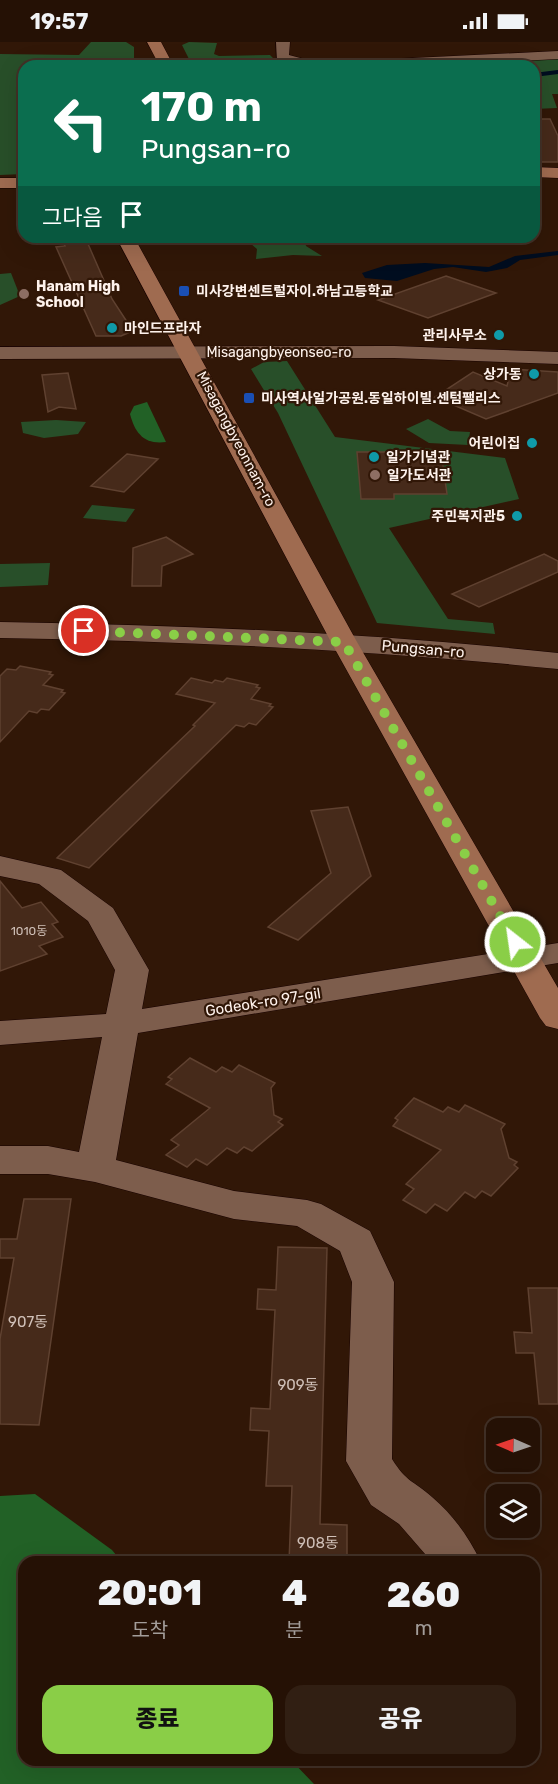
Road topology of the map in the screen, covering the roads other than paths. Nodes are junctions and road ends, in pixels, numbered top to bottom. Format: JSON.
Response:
{"nodes":[{"id":1,"x":154,"y":42,"type":"edge"},
{"id":2,"x":283,"y":45,"type":"edge"},
{"id":3,"x":429,"y":47,"type":"dead end"},
{"id":4,"x":304,"y":48,"type":"dead end"},
{"id":5,"x":558,"y":55,"type":"edge"},
{"id":6,"x":161,"y":60,"type":"edge"},
{"id":7,"x":288,"y":60,"type":"edge"},
{"id":8,"x":440,"y":60,"type":"edge"},
{"id":9,"x":475,"y":60,"type":"edge"},
{"id":10,"x":540,"y":172,"type":"edge"},
{"id":11,"x":558,"y":173,"type":"edge"},
{"id":12,"x":0,"y":183,"type":"edge"},
{"id":13,"x":18,"y":183,"type":"edge"},
{"id":14,"x":128,"y":243,"type":"edge"},
{"id":15,"x":187,"y":351,"type":"junction"},
{"id":16,"x":0,"y":353,"type":"edge"},
{"id":17,"x":558,"y":358,"type":"edge"},
{"id":18,"x":0,"y":630,"type":"edge"},
{"id":19,"x":344,"y":642,"type":"junction"},
{"id":20,"x":558,"y":662,"type":"edge"},
{"id":21,"x":0,"y":866,"type":"edge"},
{"id":22,"x":558,"y":952,"type":"edge"},
{"id":23,"x":524,"y":958,"type":"junction"},
{"id":24,"x":558,"y":1018,"type":"edge"},
{"id":25,"x":120,"y":1024,"type":"junction"},
{"id":26,"x":0,"y":1034,"type":"edge"},
{"id":27,"x":0,"y":1160,"type":"edge"},
{"id":28,"x":95,"y":1168,"type":"junction"},
{"id":29,"x":454,"y":1556,"type":"edge"}],
"edges":[{"from":1,"to":6,"type":"main road"},
{"from":2,"to":4,"type":"street"},
{"from":2,"to":7,"type":"street"},
{"from":3,"to":8,"type":"street"},
{"from":5,"to":9,"type":"street"},
{"from":10,"to":11,"type":"main road"},
{"from":12,"to":13,"type":"main road"},
{"from":14,"to":15,"type":"main road","name":"Misagangbyeonnam-ro"},
{"from":15,"to":16,"type":"street","name":"Misagangbyeonseo-ro"},
{"from":15,"to":17,"type":"street","name":"Misagangbyeonseo-ro"},
{"from":15,"to":19,"type":"main road","name":"Misagangbyeonnam-ro"},
{"from":18,"to":19,"type":"street","name":"Pungsan-ro"},
{"from":19,"to":20,"type":"street","name":"Pungsan-ro"},
{"from":19,"to":23,"type":"main road","name":"Misagangbyeonnam-ro"},
{"from":21,"to":25,"type":"street"},
{"from":22,"to":23,"type":"street","name":"Godeok-ro 97-gil"},
{"from":23,"to":24,"type":"main road","name":"Misagangbyeonnam-ro"},
{"from":23,"to":25,"type":"street","name":"Godeok-ro 97-gil"},
{"from":25,"to":26,"type":"street","name":"Godeok-ro 97-gil"},
{"from":25,"to":28,"type":"street"},
{"from":27,"to":28,"type":"street"},
{"from":28,"to":29,"type":"street"}]}
